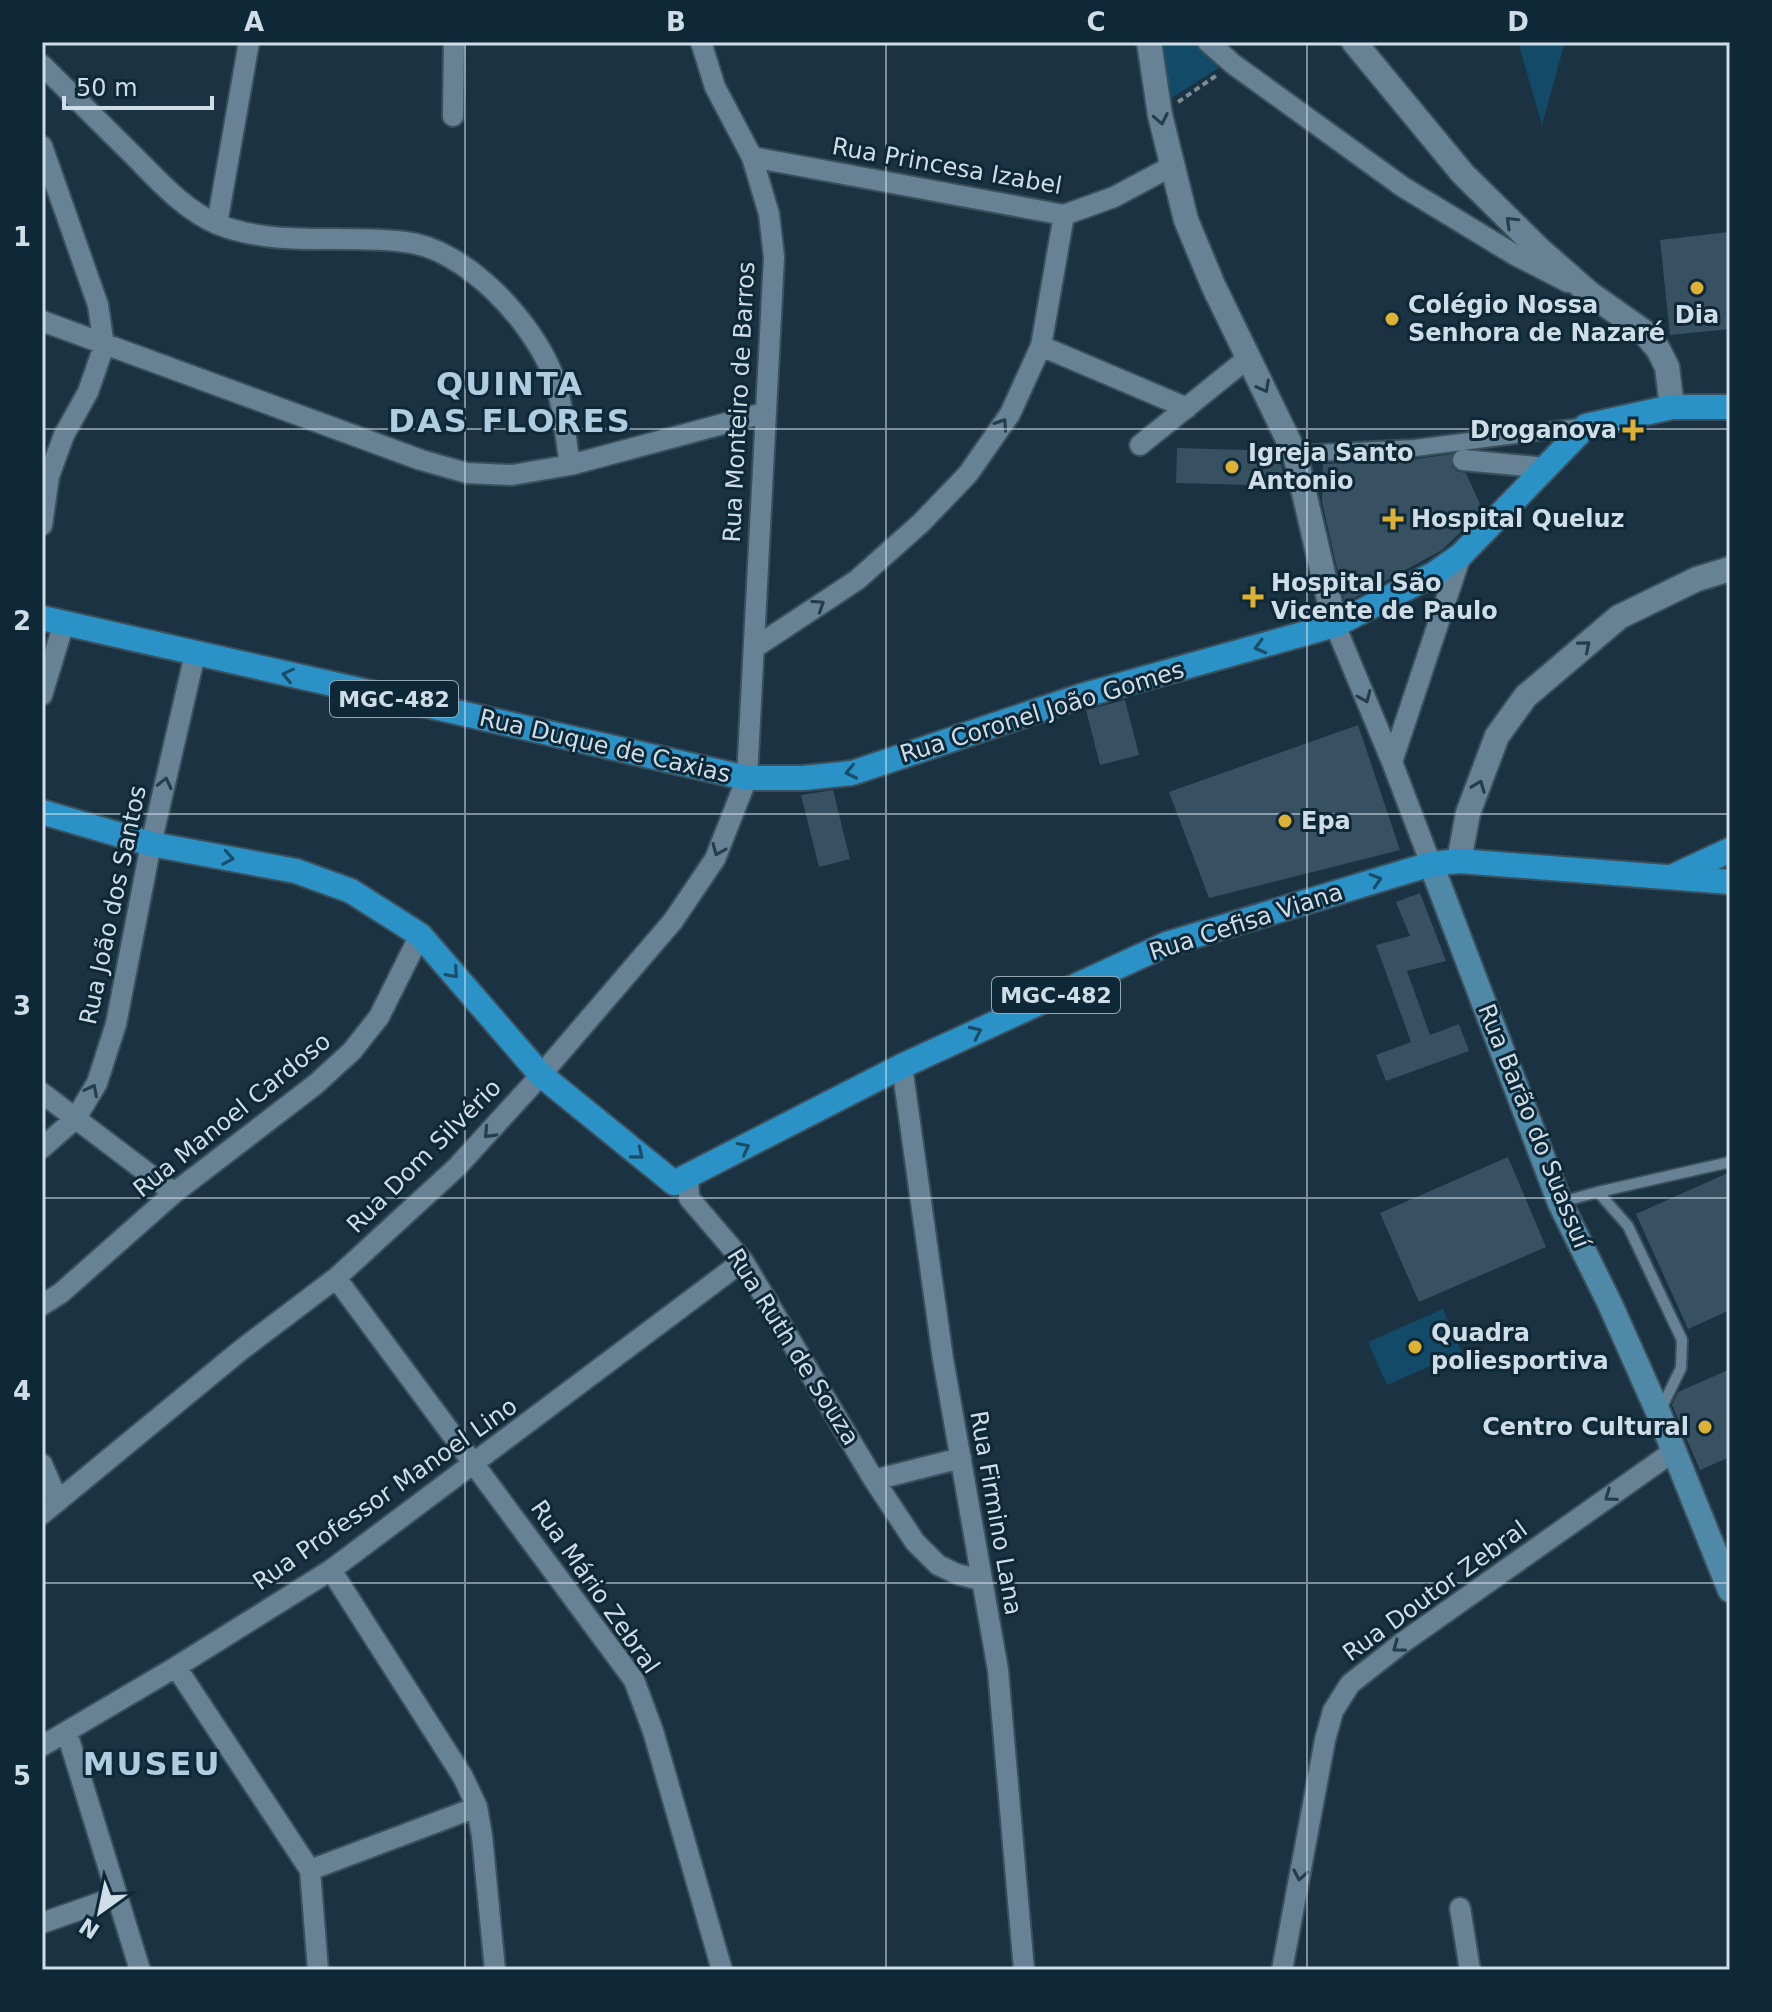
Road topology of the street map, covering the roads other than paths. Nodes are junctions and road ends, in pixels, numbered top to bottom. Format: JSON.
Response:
{"nodes":[{"id":1,"x":249,"y":42,"type":"edge"},
{"id":2,"x":454,"y":42,"type":"edge"},
{"id":3,"x":701,"y":42,"type":"edge"},
{"id":4,"x":1149,"y":42,"type":"edge"},
{"id":5,"x":1208,"y":42,"type":"edge"},
{"id":6,"x":1354,"y":42,"type":"edge"},
{"id":7,"x":42,"y":65,"type":"edge"},
{"id":8,"x":453,"y":116,"type":"dead end"},
{"id":9,"x":42,"y":146,"type":"edge"},
{"id":10,"x":752,"y":157,"type":"junction"},
{"id":11,"x":1172,"y":166,"type":"junction"},
{"id":12,"x":1064,"y":215,"type":"junction"},
{"id":13,"x":217,"y":224,"type":"junction"},
{"id":14,"x":1589,"y":293,"type":"junction"},
{"id":15,"x":42,"y":321,"type":"edge"},
{"id":16,"x":104,"y":346,"type":"junction"},
{"id":17,"x":1041,"y":346,"type":"junction"},
{"id":18,"x":1248,"y":358,"type":"junction"},
{"id":19,"x":1672,"y":407,"type":"junction"},
{"id":20,"x":1730,"y":407,"type":"edge"},
{"id":21,"x":1187,"y":408,"type":"junction"},
{"id":22,"x":764,"y":413,"type":"junction"},
{"id":23,"x":1586,"y":426,"type":"junction"},
{"id":24,"x":1140,"y":445,"type":"dead end"},
{"id":25,"x":1295,"y":454,"type":"junction"},
{"id":26,"x":1463,"y":460,"type":"dead end"},
{"id":27,"x":570,"y":465,"type":"junction"},
{"id":28,"x":1546,"y":468,"type":"junction"},
{"id":29,"x":42,"y":525,"type":"edge"},
{"id":30,"x":1461,"y":555,"type":"junction"},
{"id":31,"x":1730,"y":569,"type":"edge"},
{"id":32,"x":53,"y":620,"type":"edge"},
{"id":33,"x":1335,"y":625,"type":"junction"},
{"id":34,"x":754,"y":648,"type":"junction"},
{"id":35,"x":195,"y":654,"type":"junction"},
{"id":36,"x":42,"y":695,"type":"edge"},
{"id":37,"x":1392,"y":762,"type":"junction"},
{"id":38,"x":747,"y":778,"type":"junction"},
{"id":39,"x":42,"y":812,"type":"edge"},
{"id":40,"x":151,"y":844,"type":"junction"},
{"id":41,"x":1730,"y":850,"type":"edge"},
{"id":42,"x":1443,"y":867,"type":"junction"},
{"id":43,"x":1674,"y":876,"type":"junction"},
{"id":44,"x":1730,"y":882,"type":"edge"},
{"id":45,"x":420,"y":935,"type":"junction"},
{"id":46,"x":902,"y":1066,"type":"junction"},
{"id":47,"x":541,"y":1075,"type":"junction"},
{"id":48,"x":42,"y":1093,"type":"edge"},
{"id":49,"x":76,"y":1118,"type":"junction"},
{"id":50,"x":42,"y":1148,"type":"edge"},
{"id":51,"x":1730,"y":1162,"type":"edge"},
{"id":52,"x":681,"y":1179,"type":"junction"},
{"id":53,"x":1598,"y":1192,"type":"junction"},
{"id":54,"x":174,"y":1193,"type":"junction"},
{"id":55,"x":1560,"y":1203,"type":"junction"},
{"id":56,"x":743,"y":1261,"type":"junction"},
{"id":57,"x":336,"y":1278,"type":"junction"},
{"id":58,"x":42,"y":1305,"type":"edge"},
{"id":59,"x":1659,"y":1414,"type":"junction"},
{"id":60,"x":1674,"y":1451,"type":"junction"},
{"id":61,"x":961,"y":1458,"type":"junction"},
{"id":62,"x":475,"y":1463,"type":"junction"},
{"id":63,"x":42,"y":1464,"type":"edge"},
{"id":64,"x":874,"y":1480,"type":"junction"},
{"id":65,"x":50,"y":1507,"type":"edge"},
{"id":66,"x":331,"y":1570,"type":"junction"},
{"id":67,"x":981,"y":1580,"type":"junction"},
{"id":68,"x":1730,"y":1590,"type":"edge"},
{"id":69,"x":176,"y":1667,"type":"junction"},
{"id":70,"x":67,"y":1733,"type":"junction"},
{"id":71,"x":42,"y":1746,"type":"edge"},
{"id":72,"x":477,"y":1807,"type":"junction"},
{"id":73,"x":310,"y":1870,"type":"junction"},
{"id":74,"x":116,"y":1897,"type":"junction"},
{"id":75,"x":1460,"y":1908,"type":"dead end"},
{"id":76,"x":42,"y":1923,"type":"edge"},
{"id":77,"x":140,"y":1970,"type":"edge"},
{"id":78,"x":318,"y":1970,"type":"edge"},
{"id":79,"x":495,"y":1970,"type":"edge"},
{"id":80,"x":722,"y":1970,"type":"edge"},
{"id":81,"x":1024,"y":1970,"type":"edge"},
{"id":82,"x":1282,"y":1970,"type":"edge"},
{"id":83,"x":1470,"y":1970,"type":"edge"}],
"edges":[{"from":1,"to":13,"type":"street"},
{"from":2,"to":8,"type":"street"},
{"from":3,"to":10,"type":"street","name":"Rua Monteiro de Barros"},
{"from":4,"to":11,"type":"street","one_way":true},
{"from":5,"to":14,"type":"street"},
{"from":14,"to":6,"type":"street","one_way":true},
{"from":7,"to":13,"type":"street"},
{"from":9,"to":16,"type":"street"},
{"from":10,"to":12,"type":"street","name":"Rua Princesa Izabel"},
{"from":10,"to":22,"type":"street","name":"Rua Monteiro de Barros"},
{"from":11,"to":12,"type":"street","name":"Rua Princesa Izabel"},
{"from":11,"to":18,"type":"street"},
{"from":12,"to":17,"type":"street"},
{"from":13,"to":27,"type":"street"},
{"from":14,"to":19,"type":"street"},
{"from":15,"to":16,"type":"street"},
{"from":16,"to":27,"type":"street"},
{"from":16,"to":29,"type":"street"},
{"from":17,"to":21,"type":"street"},
{"from":34,"to":17,"type":"street","one_way":true},
{"from":18,"to":21,"type":"street"},
{"from":18,"to":25,"type":"street","one_way":true},
{"from":19,"to":20,"type":"highway"},
{"from":19,"to":23,"type":"highway"},
{"from":21,"to":24,"type":"street"},
{"from":22,"to":27,"type":"street"},
{"from":22,"to":34,"type":"street","name":"Rua Monteiro de Barros"},
{"from":23,"to":25,"type":"street"},
{"from":23,"to":28,"type":"highway","number":"MGC-482"},
{"from":25,"to":33,"type":"street"},
{"from":26,"to":28,"type":"street"},
{"from":28,"to":30,"type":"highway","number":"MGC-482"},
{"from":30,"to":33,"type":"highway","number":"MGC-482"},
{"from":30,"to":37,"type":"street"},
{"from":42,"to":31,"type":"street","one_way":true},
{"from":32,"to":35,"type":"highway","name":"Rua Duque de Caxias","number":"MGC-482"},
{"from":32,"to":36,"type":"street"},
{"from":33,"to":37,"type":"street","name":"Rua Barão do Suassuí","one_way":true},
{"from":33,"to":38,"type":"highway","name":"Rua Coronel João Gomes","number":"MGC-482","one_way":true},
{"from":34,"to":38,"type":"street","name":"Rua Monteiro de Barros"},
{"from":38,"to":35,"type":"highway","name":"Rua Duque de Caxias","number":"MGC-482","one_way":true},
{"from":40,"to":35,"type":"street","name":"Rua João dos Santos","one_way":true},
{"from":37,"to":42,"type":"street","name":"Rua Barão do Suassuí"},
{"from":38,"to":47,"type":"street","name":"Rua Dom Silvério","one_way":true},
{"from":39,"to":40,"type":"highway"},
{"from":40,"to":45,"type":"highway","one_way":true},
{"from":49,"to":40,"type":"street","name":"Rua João dos Santos","one_way":true},
{"from":41,"to":43,"type":"highway","name":"Rua Cefisa Viana"},
{"from":42,"to":43,"type":"highway","name":"Rua Cefisa Viana","number":"MGC-482"},
{"from":46,"to":42,"type":"highway","name":"Rua Cefisa Viana","number":"MGC-482","one_way":true},
{"from":42,"to":55,"type":"main road","name":"Rua Barão do Suassuí"},
{"from":43,"to":44,"type":"highway","name":"Rua Cefisa Viana","number":"MGC-482"},
{"from":45,"to":47,"type":"highway","one_way":true},
{"from":45,"to":54,"type":"street","name":"Rua Manoel Cardoso"},
{"from":52,"to":46,"type":"highway","name":"Rua Cefisa Viana","number":"MGC-482","one_way":true},
{"from":46,"to":61,"type":"street","name":"Rua Firmino Lana"},
{"from":47,"to":52,"type":"highway","one_way":true},
{"from":47,"to":57,"type":"street","name":"Rua Dom Silvério","one_way":true},
{"from":48,"to":49,"type":"street"},
{"from":49,"to":50,"type":"street","name":"Rua João dos Santos"},
{"from":49,"to":54,"type":"street"},
{"from":51,"to":53,"type":"lane"},
{"from":52,"to":56,"type":"street","name":"Rua Ruth de Souza"},
{"from":53,"to":55,"type":"lane"},
{"from":53,"to":59,"type":"lane"},
{"from":54,"to":58,"type":"street","name":"Rua Manoel Cardoso"},
{"from":55,"to":59,"type":"main road","name":"Rua Barão do Suassuí"},
{"from":56,"to":62,"type":"street","name":"Rua Professor Manoel Lino"},
{"from":56,"to":64,"type":"street","name":"Rua Ruth de Souza"},
{"from":57,"to":62,"type":"street","name":"Rua Mário Zebral"},
{"from":57,"to":65,"type":"street","name":"Rua Dom Silvério"},
{"from":59,"to":60,"type":"main road","name":"Rua Barão do Suassuí"},
{"from":60,"to":68,"type":"main road","name":"Rua Barão do Suassuí"},
{"from":60,"to":82,"type":"street","name":"Rua Doutor Zebral","one_way":true},
{"from":61,"to":64,"type":"street"},
{"from":61,"to":67,"type":"street","name":"Rua Firmino Lana"},
{"from":62,"to":66,"type":"street","name":"Rua Professor Manoel Lino"},
{"from":62,"to":80,"type":"street","name":"Rua Mário Zebral"},
{"from":63,"to":65,"type":"street"},
{"from":64,"to":67,"type":"street","name":"Rua Ruth de Souza"},
{"from":66,"to":69,"type":"street","name":"Rua Professor Manoel Lino"},
{"from":66,"to":72,"type":"street"},
{"from":67,"to":81,"type":"street","name":"Rua Firmino Lana"},
{"from":69,"to":70,"type":"street","name":"Rua Professor Manoel Lino"},
{"from":69,"to":73,"type":"street"},
{"from":70,"to":71,"type":"street","name":"Rua Professor Manoel Lino"},
{"from":70,"to":74,"type":"street"},
{"from":72,"to":73,"type":"street"},
{"from":72,"to":79,"type":"street"},
{"from":73,"to":78,"type":"street"},
{"from":74,"to":76,"type":"street"},
{"from":74,"to":77,"type":"street"},
{"from":75,"to":83,"type":"street"}]}
